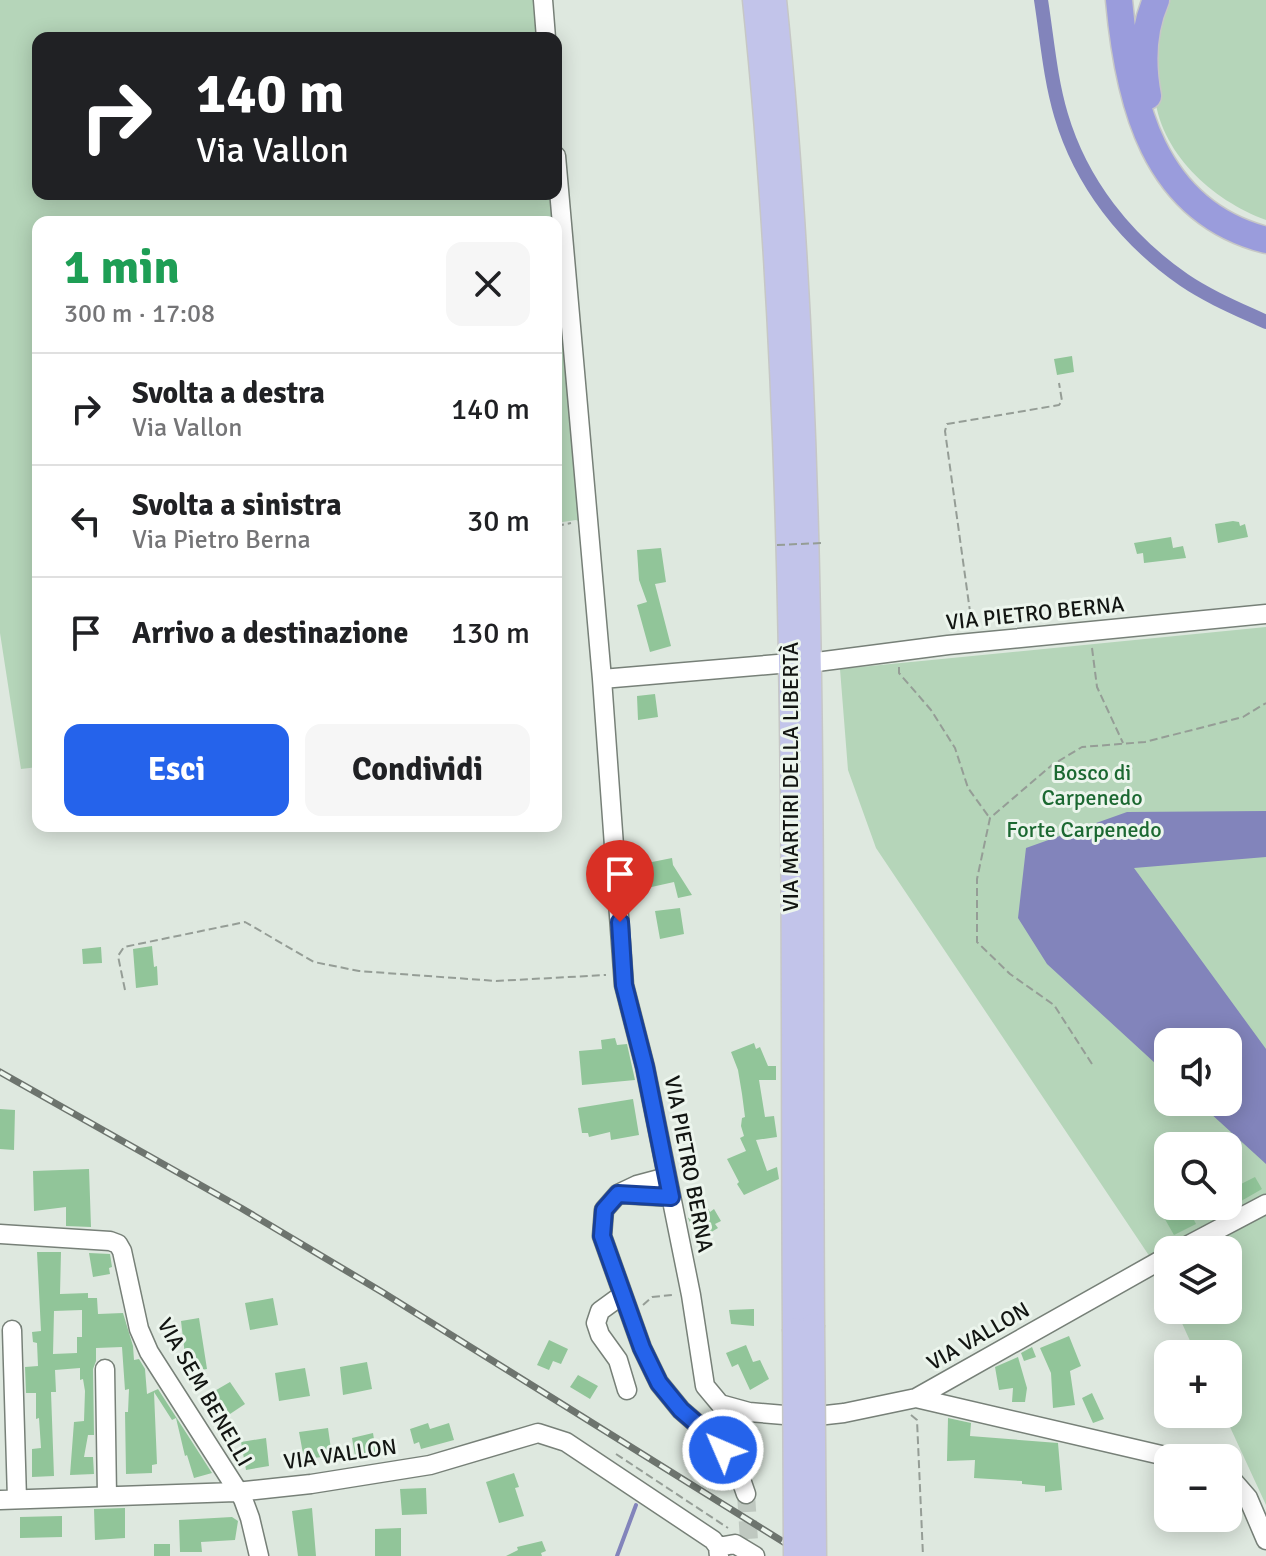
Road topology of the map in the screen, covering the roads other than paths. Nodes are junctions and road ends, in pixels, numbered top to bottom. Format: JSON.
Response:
{"nodes":[{"id":1,"x":543,"y":0,"type":"edge"},
{"id":2,"x":754,"y":0,"type":"edge"},
{"id":3,"x":775,"y":0,"type":"edge"},
{"id":4,"x":1119,"y":0,"type":"edge"},
{"id":5,"x":1156,"y":0,"type":"edge"},
{"id":6,"x":546,"y":32,"type":"edge"},
{"id":7,"x":562,"y":224,"type":"edge"},
{"id":8,"x":1266,"y":224,"type":"edge"},
{"id":9,"x":1266,"y":240,"type":"edge"},
{"id":10,"x":1266,"y":614,"type":"edge"},
{"id":11,"x":800,"y":663,"type":"junction"},
{"id":12,"x":602,"y":679,"type":"junction"},
{"id":13,"x":667,"y":1177,"type":"junction"},
{"id":14,"x":618,"y":1194,"type":"junction"},
{"id":15,"x":671,"y":1197,"type":"junction"},
{"id":16,"x":1266,"y":1204,"type":"edge"},
{"id":17,"x":0,"y":1234,"type":"edge"},
{"id":18,"x":1205,"y":1236,"type":"edge"},
{"id":19,"x":1154,"y":1263,"type":"edge"},
{"id":20,"x":622,"y":1295,"type":"junction"},
{"id":21,"x":803,"y":1327,"type":"junction"},
{"id":22,"x":12,"y":1330,"type":"dead end"},
{"id":23,"x":105,"y":1369,"type":"dead end"},
{"id":24,"x":627,"y":1390,"type":"dead end"},
{"id":25,"x":913,"y":1406,"type":"junction"},
{"id":26,"x":1154,"y":1454,"type":"edge"},
{"id":27,"x":1242,"y":1491,"type":"edge"},
{"id":28,"x":236,"y":1492,"type":"junction"},
{"id":29,"x":746,"y":1494,"type":"tunnel mouth"},
{"id":30,"x":107,"y":1496,"type":"junction"},
{"id":31,"x":8,"y":1500,"type":"edge"},
{"id":32,"x":1266,"y":1540,"type":"edge"},
{"id":33,"x":719,"y":1552,"type":"edge"},
{"id":34,"x":259,"y":1556,"type":"edge"},
{"id":35,"x":755,"y":1556,"type":"edge"},
{"id":36,"x":795,"y":1556,"type":"edge"},
{"id":37,"x":815,"y":1556,"type":"edge"}],
"edges":[{"from":1,"to":6,"type":"street"},
{"from":2,"to":11,"type":"main road","name":"VIA MARTIRI DELLA LIBERTÀ"},
{"from":3,"to":11,"type":"main road","name":"VIA MARTIRI DELLA LIBERTÀ"},
{"from":4,"to":9,"type":"highway"},
{"from":5,"to":8,"type":"highway"},
{"from":7,"to":12,"type":"street"},
{"from":10,"to":11,"type":"street","name":"VIA PIETRO BERNA"},
{"from":11,"to":12,"type":"street","name":"VIA PIETRO BERNA"},
{"from":11,"to":21,"type":"main road","name":"VIA MARTIRI DELLA LIBERTÀ"},
{"from":12,"to":13,"type":"street","name":"VIA PIETRO BERNA"},
{"from":13,"to":14,"type":"street"},
{"from":13,"to":15,"type":"street","name":"VIA PIETRO BERNA"},
{"from":14,"to":15,"type":"street"},
{"from":14,"to":20,"type":"street"},
{"from":15,"to":25,"type":"street","name":"VIA PIETRO BERNA"},
{"from":16,"to":18,"type":"street"},
{"from":17,"to":28,"type":"street","name":"VIA SEM BENELLI"},
{"from":19,"to":25,"type":"street","name":"VIA VALLON"},
{"from":20,"to":24,"type":"street"},
{"from":20,"to":29,"type":"street"},
{"from":21,"to":36,"type":"main road","name":"VIA MARTIRI DELLA LIBERTÀ","bridge":true},
{"from":21,"to":37,"type":"main road","name":"VIA MARTIRI DELLA LIBERTÀ","bridge":true},
{"from":22,"to":31,"type":"street"},
{"from":23,"to":30,"type":"street"},
{"from":25,"to":26,"type":"street","name":"VIA VALLON"},
{"from":27,"to":32,"type":"street"},
{"from":28,"to":30,"type":"street","name":"VIA VALLON"},
{"from":28,"to":33,"type":"street","name":"VIA VALLON"},
{"from":28,"to":34,"type":"street"},
{"from":30,"to":31,"type":"street","name":"VIA VALLON"},
{"from":33,"to":35,"type":"street"}]}
